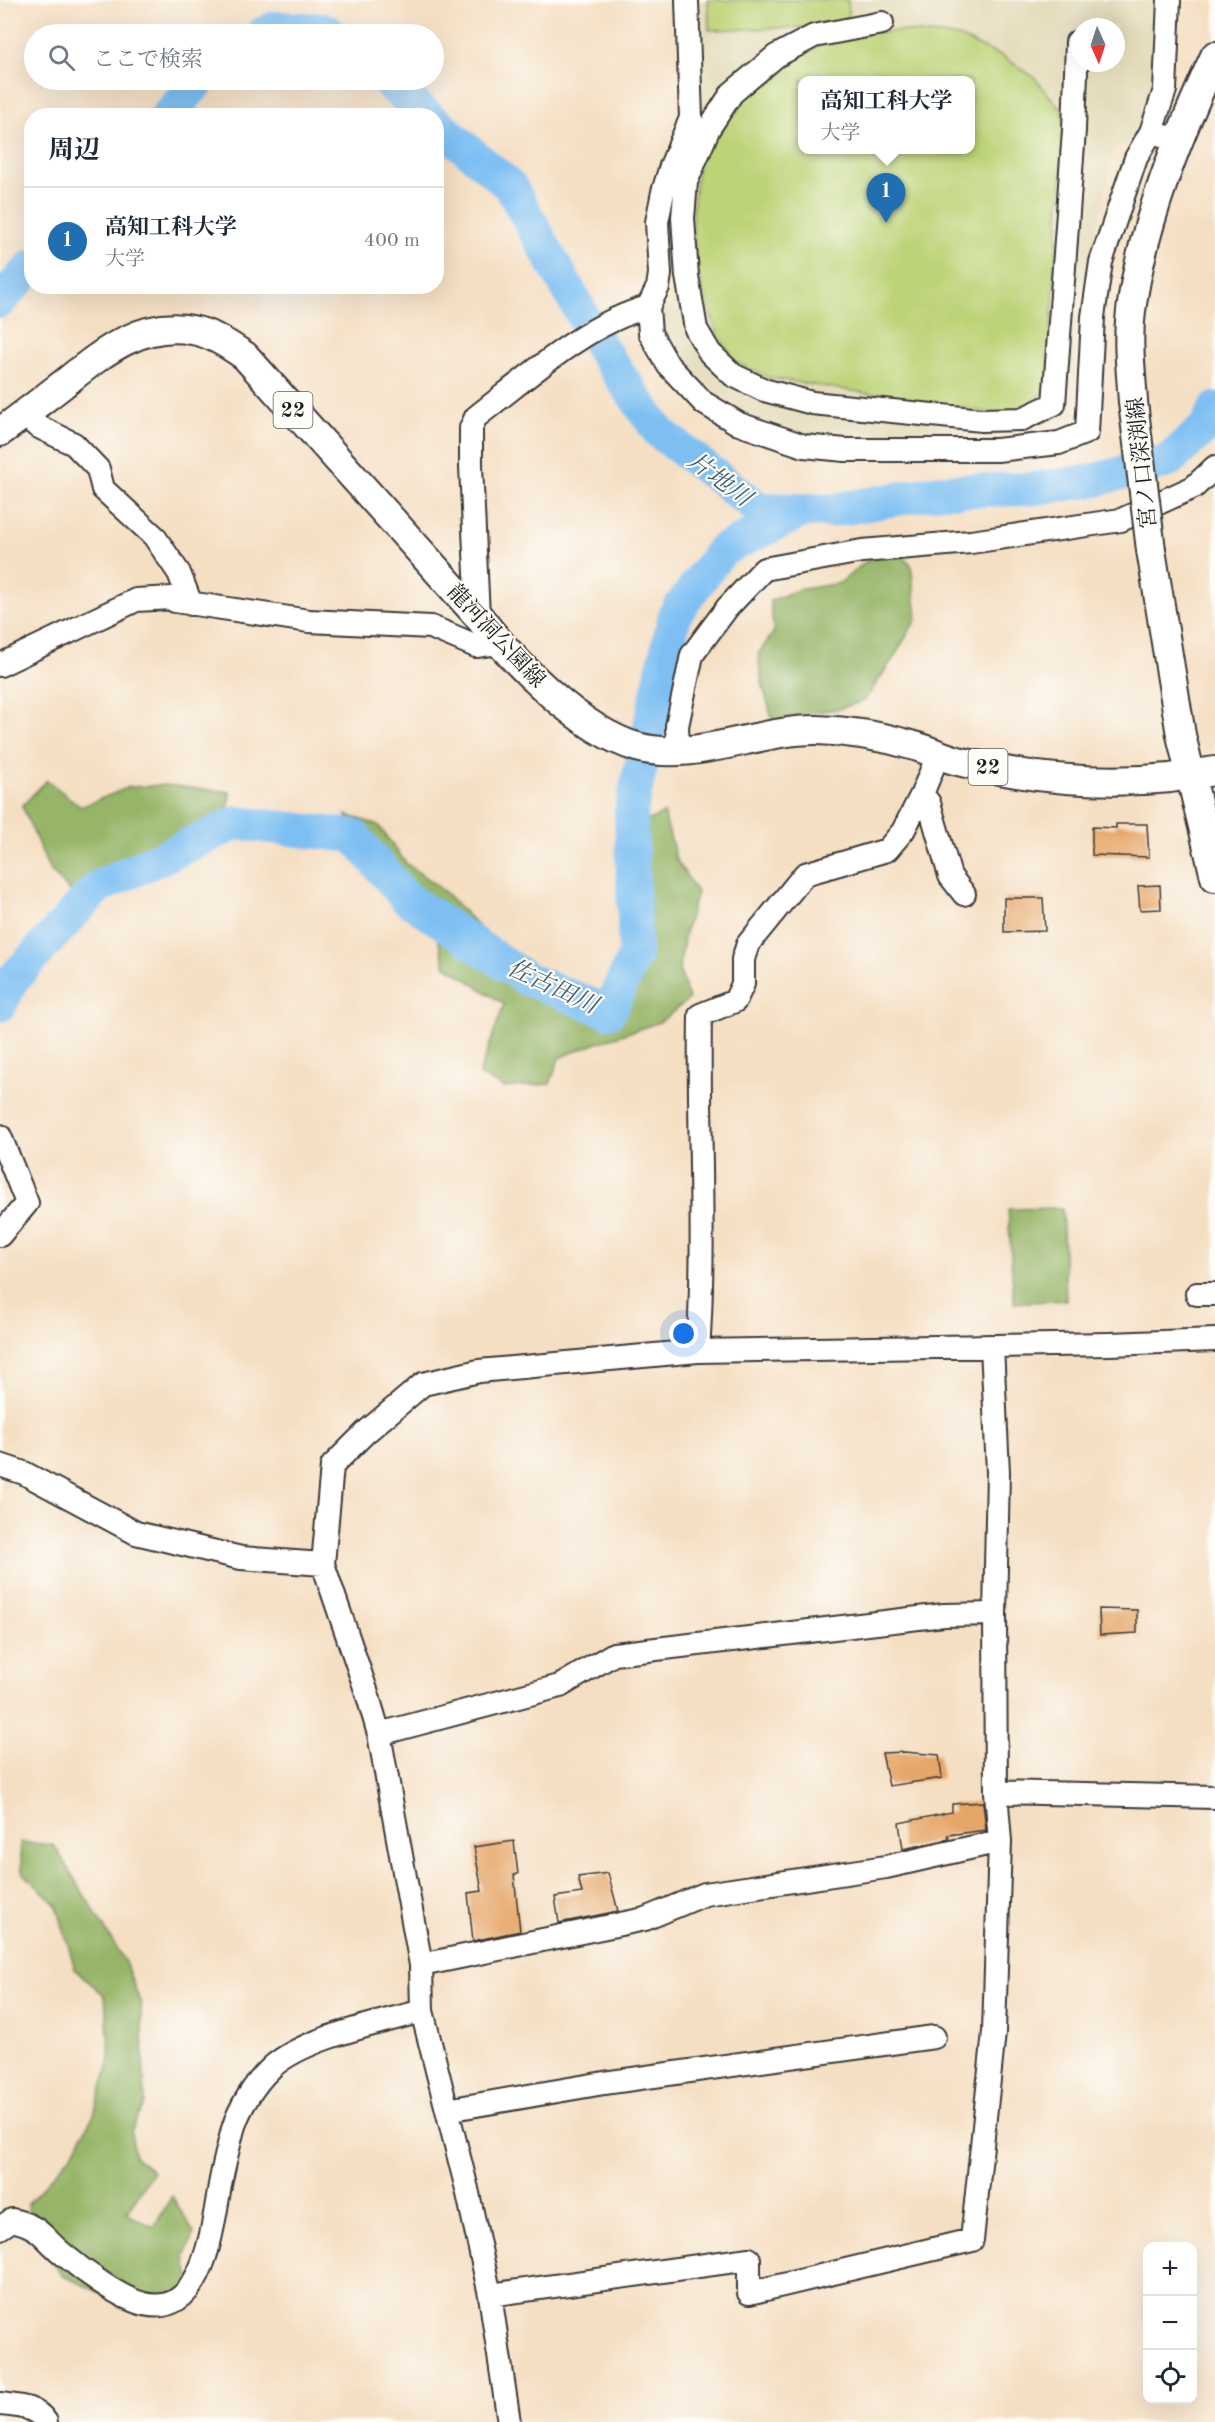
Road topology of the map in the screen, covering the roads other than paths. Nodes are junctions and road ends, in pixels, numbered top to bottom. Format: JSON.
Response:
{"nodes":[{"id":1,"x":687,"y":0,"type":"edge"},
{"id":2,"x":1169,"y":0,"type":"edge"},
{"id":3,"x":882,"y":23,"type":"dead end"},
{"id":4,"x":1215,"y":56,"type":"edge"},
{"id":5,"x":1076,"y":72,"type":"edge"},
{"id":6,"x":1164,"y":136,"type":"junction"},
{"id":7,"x":691,"y":144,"type":"junction"},
{"id":8,"x":648,"y":307,"type":"junction"},
{"id":9,"x":24,"y":415,"type":"junction"},
{"id":10,"x":0,"y":432,"type":"edge"},
{"id":11,"x":1215,"y":467,"type":"edge"},
{"id":12,"x":191,"y":604,"type":"junction"},
{"id":13,"x":478,"y":616,"type":"junction"},
{"id":14,"x":498,"y":643,"type":"junction"},
{"id":15,"x":0,"y":665,"type":"edge"},
{"id":16,"x":670,"y":750,"type":"junction"},
{"id":17,"x":938,"y":755,"type":"junction"},
{"id":18,"x":1202,"y":773,"type":"edge"},
{"id":19,"x":922,"y":794,"type":"junction"},
{"id":20,"x":1215,"y":877,"type":"edge"},
{"id":21,"x":964,"y":894,"type":"dead end"},
{"id":22,"x":0,"y":1136,"type":"edge"},
{"id":23,"x":0,"y":1235,"type":"edge"},
{"id":24,"x":1215,"y":1340,"type":"edge"},
{"id":25,"x":992,"y":1346,"type":"junction"},
{"id":26,"x":698,"y":1351,"type":"junction"},
{"id":27,"x":0,"y":1465,"type":"edge"},
{"id":28,"x":323,"y":1564,"type":"junction"},
{"id":29,"x":995,"y":1614,"type":"junction"},
{"id":30,"x":379,"y":1734,"type":"junction"},
{"id":31,"x":996,"y":1792,"type":"junction"},
{"id":32,"x":1215,"y":1797,"type":"edge"},
{"id":33,"x":1000,"y":1841,"type":"junction"},
{"id":34,"x":422,"y":1965,"type":"junction"},
{"id":35,"x":422,"y":2011,"type":"junction"},
{"id":36,"x":934,"y":2037,"type":"dead end"},
{"id":37,"x":447,"y":2110,"type":"junction"},
{"id":38,"x":0,"y":2228,"type":"edge"},
{"id":39,"x":490,"y":2295,"type":"junction"},
{"id":40,"x":0,"y":2404,"type":"edge"},
{"id":41,"x":46,"y":2422,"type":"edge"},
{"id":42,"x":509,"y":2422,"type":"edge"}],
"edges":[{"from":1,"to":7,"type":"street"},
{"from":2,"to":6,"type":"street"},
{"from":3,"to":7,"type":"street"},
{"from":4,"to":6,"type":"main road","name":"宮ノ口深渕線"},
{"from":5,"to":7,"type":"street"},
{"from":6,"to":8,"type":"street"},
{"from":6,"to":18,"type":"main road","name":"宮ノ口深渕線","bridge":true},
{"from":7,"to":8,"type":"street"},
{"from":8,"to":13,"type":"street"},
{"from":9,"to":10,"type":"main road","name":"龍河洞公園線","number":"22"},
{"from":9,"to":12,"type":"street"},
{"from":9,"to":13,"type":"main road","name":"龍河洞公園線","number":"22"},
{"from":11,"to":16,"type":"street"},
{"from":12,"to":14,"type":"street"},
{"from":12,"to":15,"type":"street"},
{"from":13,"to":14,"type":"main road","name":"龍河洞公園線","number":"22"},
{"from":14,"to":16,"type":"main road","name":"龍河洞公園線","number":"22"},
{"from":16,"to":17,"type":"main road","name":"龍河洞公園線","number":"22"},
{"from":17,"to":18,"type":"main road","name":"龍河洞公園線","number":"22"},
{"from":17,"to":19,"type":"street"},
{"from":18,"to":20,"type":"main road","name":"宮ノ口深渕線"},
{"from":19,"to":21,"type":"street"},
{"from":19,"to":26,"type":"street"},
{"from":22,"to":23,"type":"street"},
{"from":24,"to":25,"type":"street"},
{"from":25,"to":26,"type":"street"},
{"from":25,"to":29,"type":"street"},
{"from":26,"to":28,"type":"street"},
{"from":27,"to":28,"type":"street"},
{"from":28,"to":30,"type":"street"},
{"from":29,"to":30,"type":"street"},
{"from":29,"to":31,"type":"street"},
{"from":30,"to":34,"type":"street"},
{"from":31,"to":32,"type":"street"},
{"from":31,"to":33,"type":"street"},
{"from":33,"to":34,"type":"street"},
{"from":33,"to":39,"type":"street"},
{"from":34,"to":35,"type":"street"},
{"from":35,"to":37,"type":"street"},
{"from":35,"to":38,"type":"street"},
{"from":36,"to":37,"type":"street"},
{"from":37,"to":39,"type":"street"},
{"from":39,"to":42,"type":"street"},
{"from":40,"to":41,"type":"street"}]}
